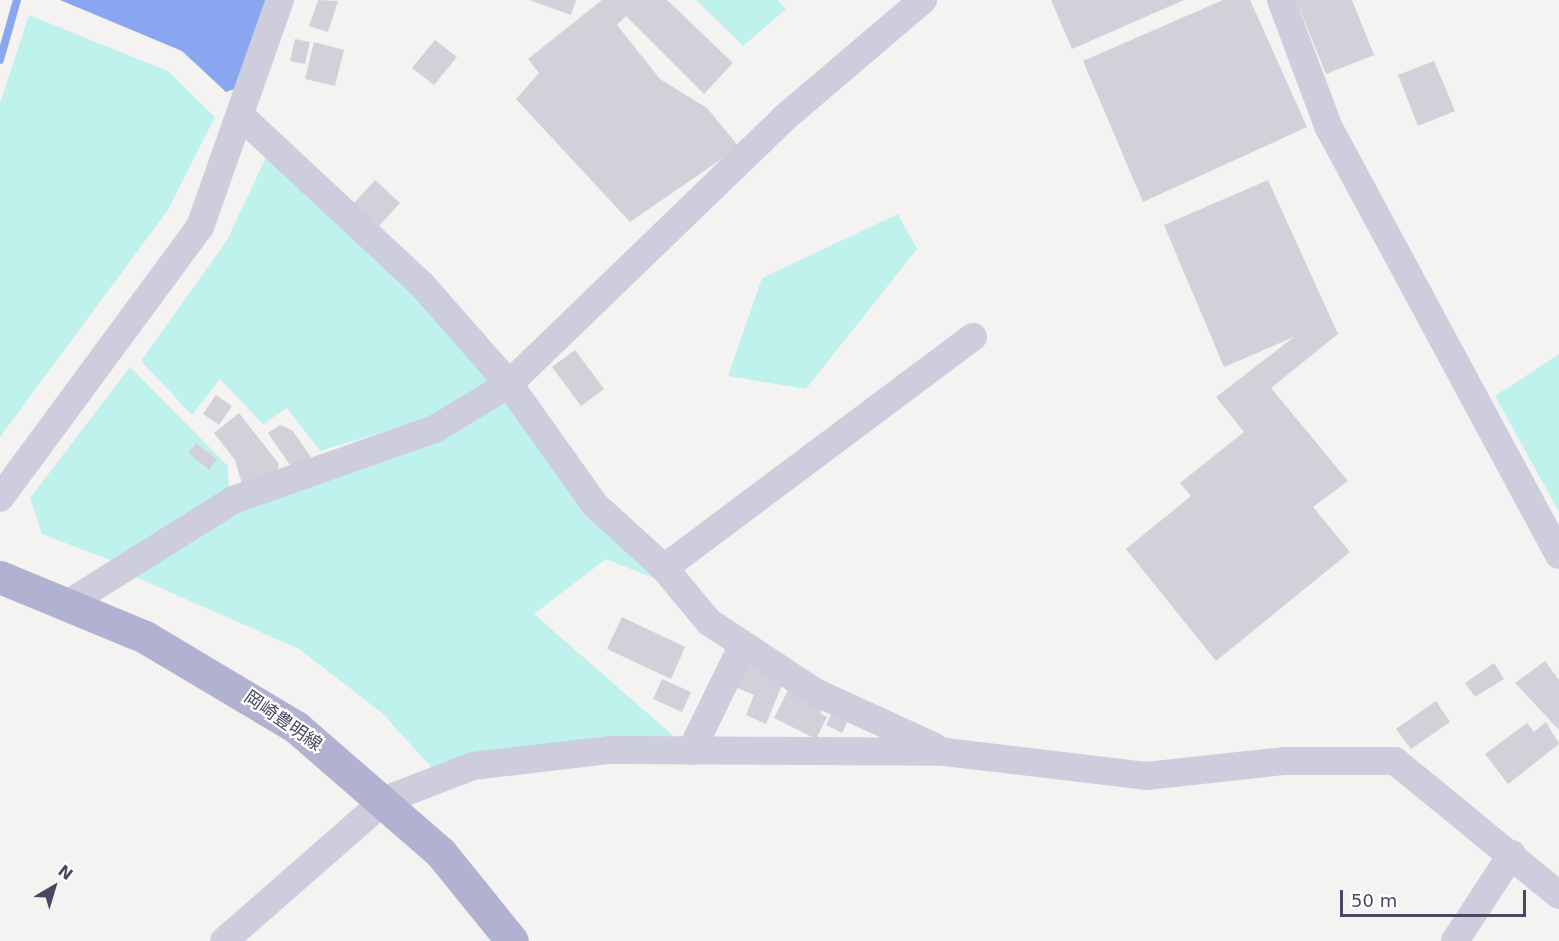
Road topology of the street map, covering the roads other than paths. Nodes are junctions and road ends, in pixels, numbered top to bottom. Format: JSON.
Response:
{"nodes":[{"id":1,"x":280,"y":0,"type":"edge"},
{"id":2,"x":923,"y":0,"type":"edge"},
{"id":3,"x":1281,"y":0,"type":"edge"},
{"id":4,"x":243,"y":118,"type":"junction"},
{"id":5,"x":973,"y":337,"type":"dead end"},
{"id":6,"x":509,"y":384,"type":"junction"},
{"id":7,"x":0,"y":498,"type":"edge"},
{"id":8,"x":1559,"y":555,"type":"edge"},
{"id":9,"x":664,"y":568,"type":"junction"},
{"id":10,"x":0,"y":577,"type":"edge"},
{"id":11,"x":69,"y":603,"type":"junction"},
{"id":12,"x":743,"y":645,"type":"junction"},
{"id":13,"x":691,"y":751,"type":"junction"},
{"id":14,"x":945,"y":752,"type":"junction"},
{"id":15,"x":385,"y":800,"type":"junction"},
{"id":16,"x":1512,"y":854,"type":"junction"},
{"id":17,"x":1559,"y":895,"type":"edge"},
{"id":18,"x":224,"y":941,"type":"edge"},
{"id":19,"x":512,"y":941,"type":"edge"},
{"id":20,"x":1455,"y":941,"type":"edge"}],
"edges":[{"from":1,"to":4,"type":"street"},
{"from":2,"to":6,"type":"street"},
{"from":3,"to":8,"type":"street"},
{"from":4,"to":6,"type":"street"},
{"from":4,"to":7,"type":"street"},
{"from":5,"to":9,"type":"street"},
{"from":6,"to":9,"type":"street"},
{"from":6,"to":11,"type":"street"},
{"from":9,"to":12,"type":"street"},
{"from":10,"to":11,"type":"main road","name":"岡崎豊明線"},
{"from":11,"to":15,"type":"main road","name":"岡崎豊明線"},
{"from":12,"to":13,"type":"street"},
{"from":12,"to":14,"type":"street"},
{"from":13,"to":14,"type":"street"},
{"from":13,"to":15,"type":"street"},
{"from":14,"to":16,"type":"street"},
{"from":15,"to":18,"type":"street"},
{"from":15,"to":19,"type":"main road","name":"岡崎豊明線"},
{"from":16,"to":17,"type":"street"},
{"from":16,"to":20,"type":"street"}]}
